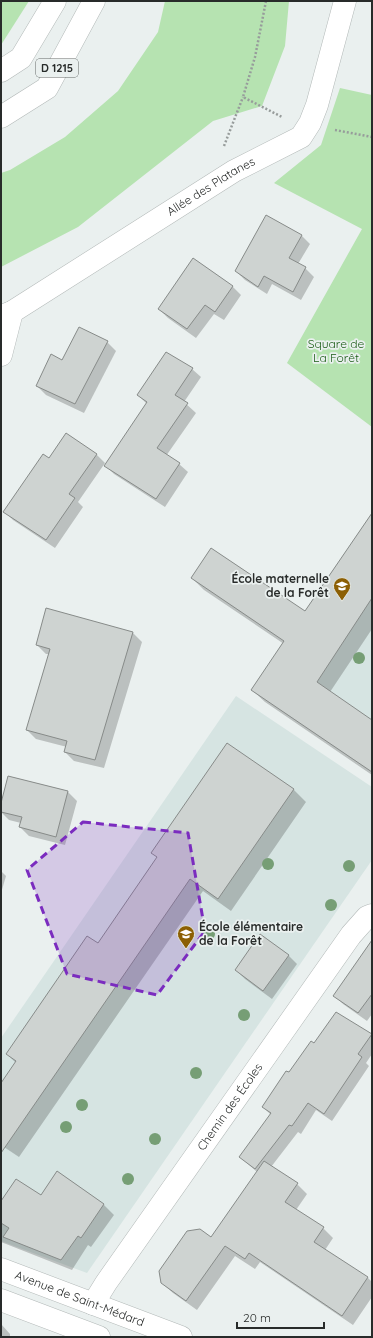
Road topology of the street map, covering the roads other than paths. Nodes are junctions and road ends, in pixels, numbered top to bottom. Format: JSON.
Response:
{"nodes":[{"id":1,"x":55,"y":1,"type":"edge"},
{"id":2,"x":94,"y":1,"type":"edge"},
{"id":3,"x":345,"y":1,"type":"edge"},
{"id":4,"x":1,"y":71,"type":"edge"},
{"id":5,"x":1,"y":117,"type":"edge"},
{"id":6,"x":6,"y":314,"type":"edge"},
{"id":7,"x":1,"y":355,"type":"edge"},
{"id":8,"x":372,"y":915,"type":"edge"},
{"id":9,"x":1,"y":1269,"type":"edge"},
{"id":10,"x":1,"y":1300,"type":"edge"},
{"id":11,"x":93,"y":1304,"type":"junction"},
{"id":12,"x":90,"y":1334,"type":"edge"},
{"id":13,"x":181,"y":1337,"type":"edge"}],
"edges":[{"from":1,"to":4,"type":"main road"},
{"from":2,"to":5,"type":"main road","number":"D 1215"},
{"from":3,"to":6,"type":"main road","name":"Allée des Platanes"},
{"from":6,"to":7,"type":"main road"},
{"from":8,"to":11,"type":"main road","name":"Chemin des Écoles"},
{"from":9,"to":11,"type":"main road","name":"Avenue de Saint-Médard"},
{"from":10,"to":12,"type":"main road"},
{"from":11,"to":12,"type":"main road","name":"Chemin des Écoles"},
{"from":11,"to":13,"type":"main road","name":"Avenue de Saint-Médard"}]}
